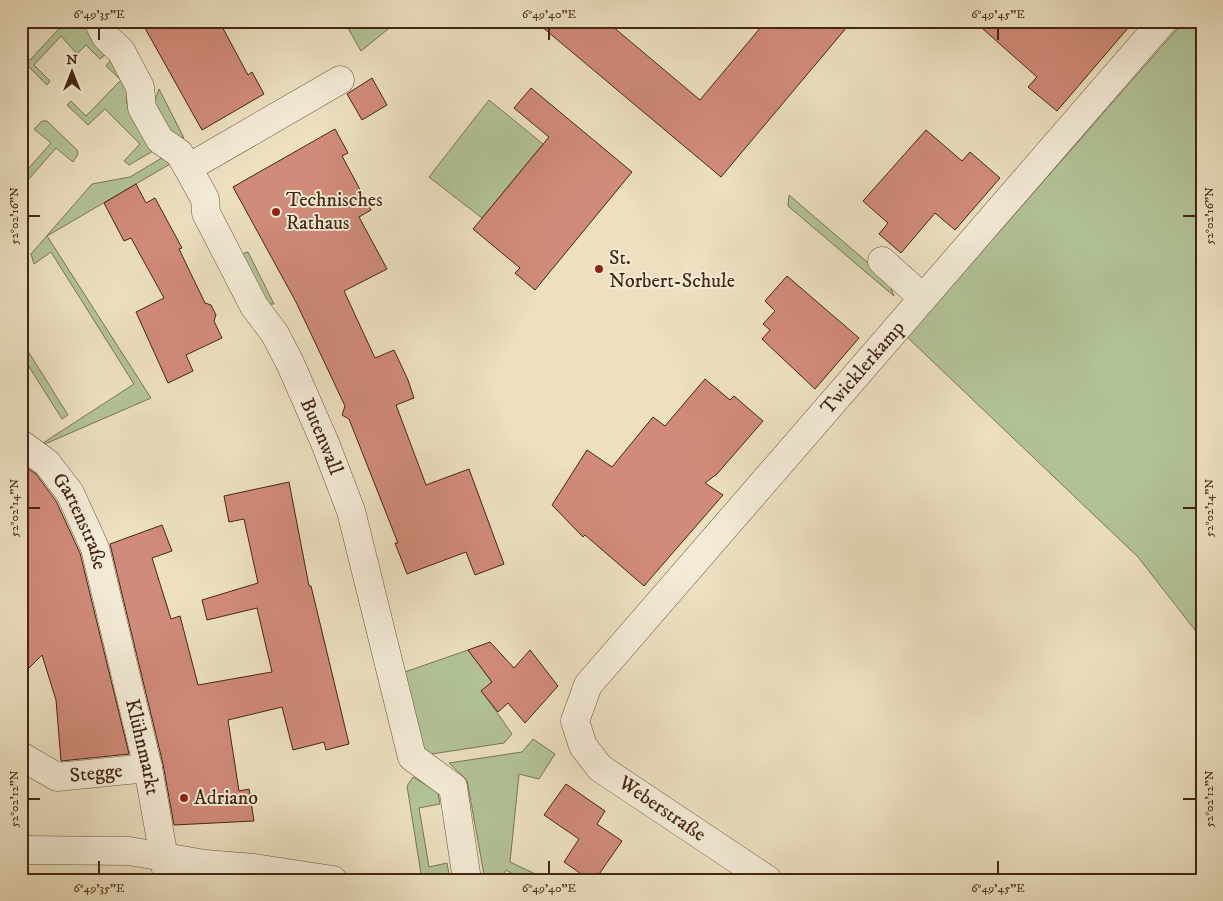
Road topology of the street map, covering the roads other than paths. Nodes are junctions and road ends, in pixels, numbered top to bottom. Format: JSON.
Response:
{"nodes":[{"id":1,"x":98,"y":21,"type":"edge"},
{"id":2,"x":1163,"y":21,"type":"edge"},
{"id":3,"x":340,"y":80,"type":"dead end"},
{"id":4,"x":188,"y":168,"type":"junction"},
{"id":5,"x":882,"y":261,"type":"dead end"},
{"id":6,"x":923,"y":298,"type":"junction"},
{"id":7,"x":21,"y":444,"type":"edge"},
{"id":8,"x":111,"y":616,"type":"joint"},
{"id":9,"x":575,"y":721,"type":"joint"},
{"id":10,"x":21,"y":756,"type":"edge"},
{"id":11,"x":148,"y":768,"type":"junction"},
{"id":12,"x":21,"y":850,"type":"edge"},
{"id":13,"x":166,"y":869,"type":"edge"},
{"id":14,"x":333,"y":880,"type":"edge"},
{"id":15,"x":467,"y":880,"type":"edge"},
{"id":16,"x":768,"y":880,"type":"edge"}],
"edges":[{"from":1,"to":4,"type":"street","name":"Butenwall"},
{"from":2,"to":6,"type":"street","name":"Twicklerkamp"},
{"from":3,"to":4,"type":"street"},
{"from":4,"to":15,"type":"street","name":"Butenwall"},
{"from":5,"to":6,"type":"street"},
{"from":6,"to":9,"type":"street","name":"Twicklerkamp"},
{"from":7,"to":8,"type":"street","name":"Gartenstraße"},
{"from":8,"to":11,"type":"street","name":"Klühnmarkt"},
{"from":9,"to":16,"type":"street","name":"Weberstraße"},
{"from":10,"to":11,"type":"street","name":"Stegge"},
{"from":11,"to":13,"type":"street","name":"Klühnmarkt"},
{"from":12,"to":13,"type":"street"},
{"from":13,"to":14,"type":"street"}]}
